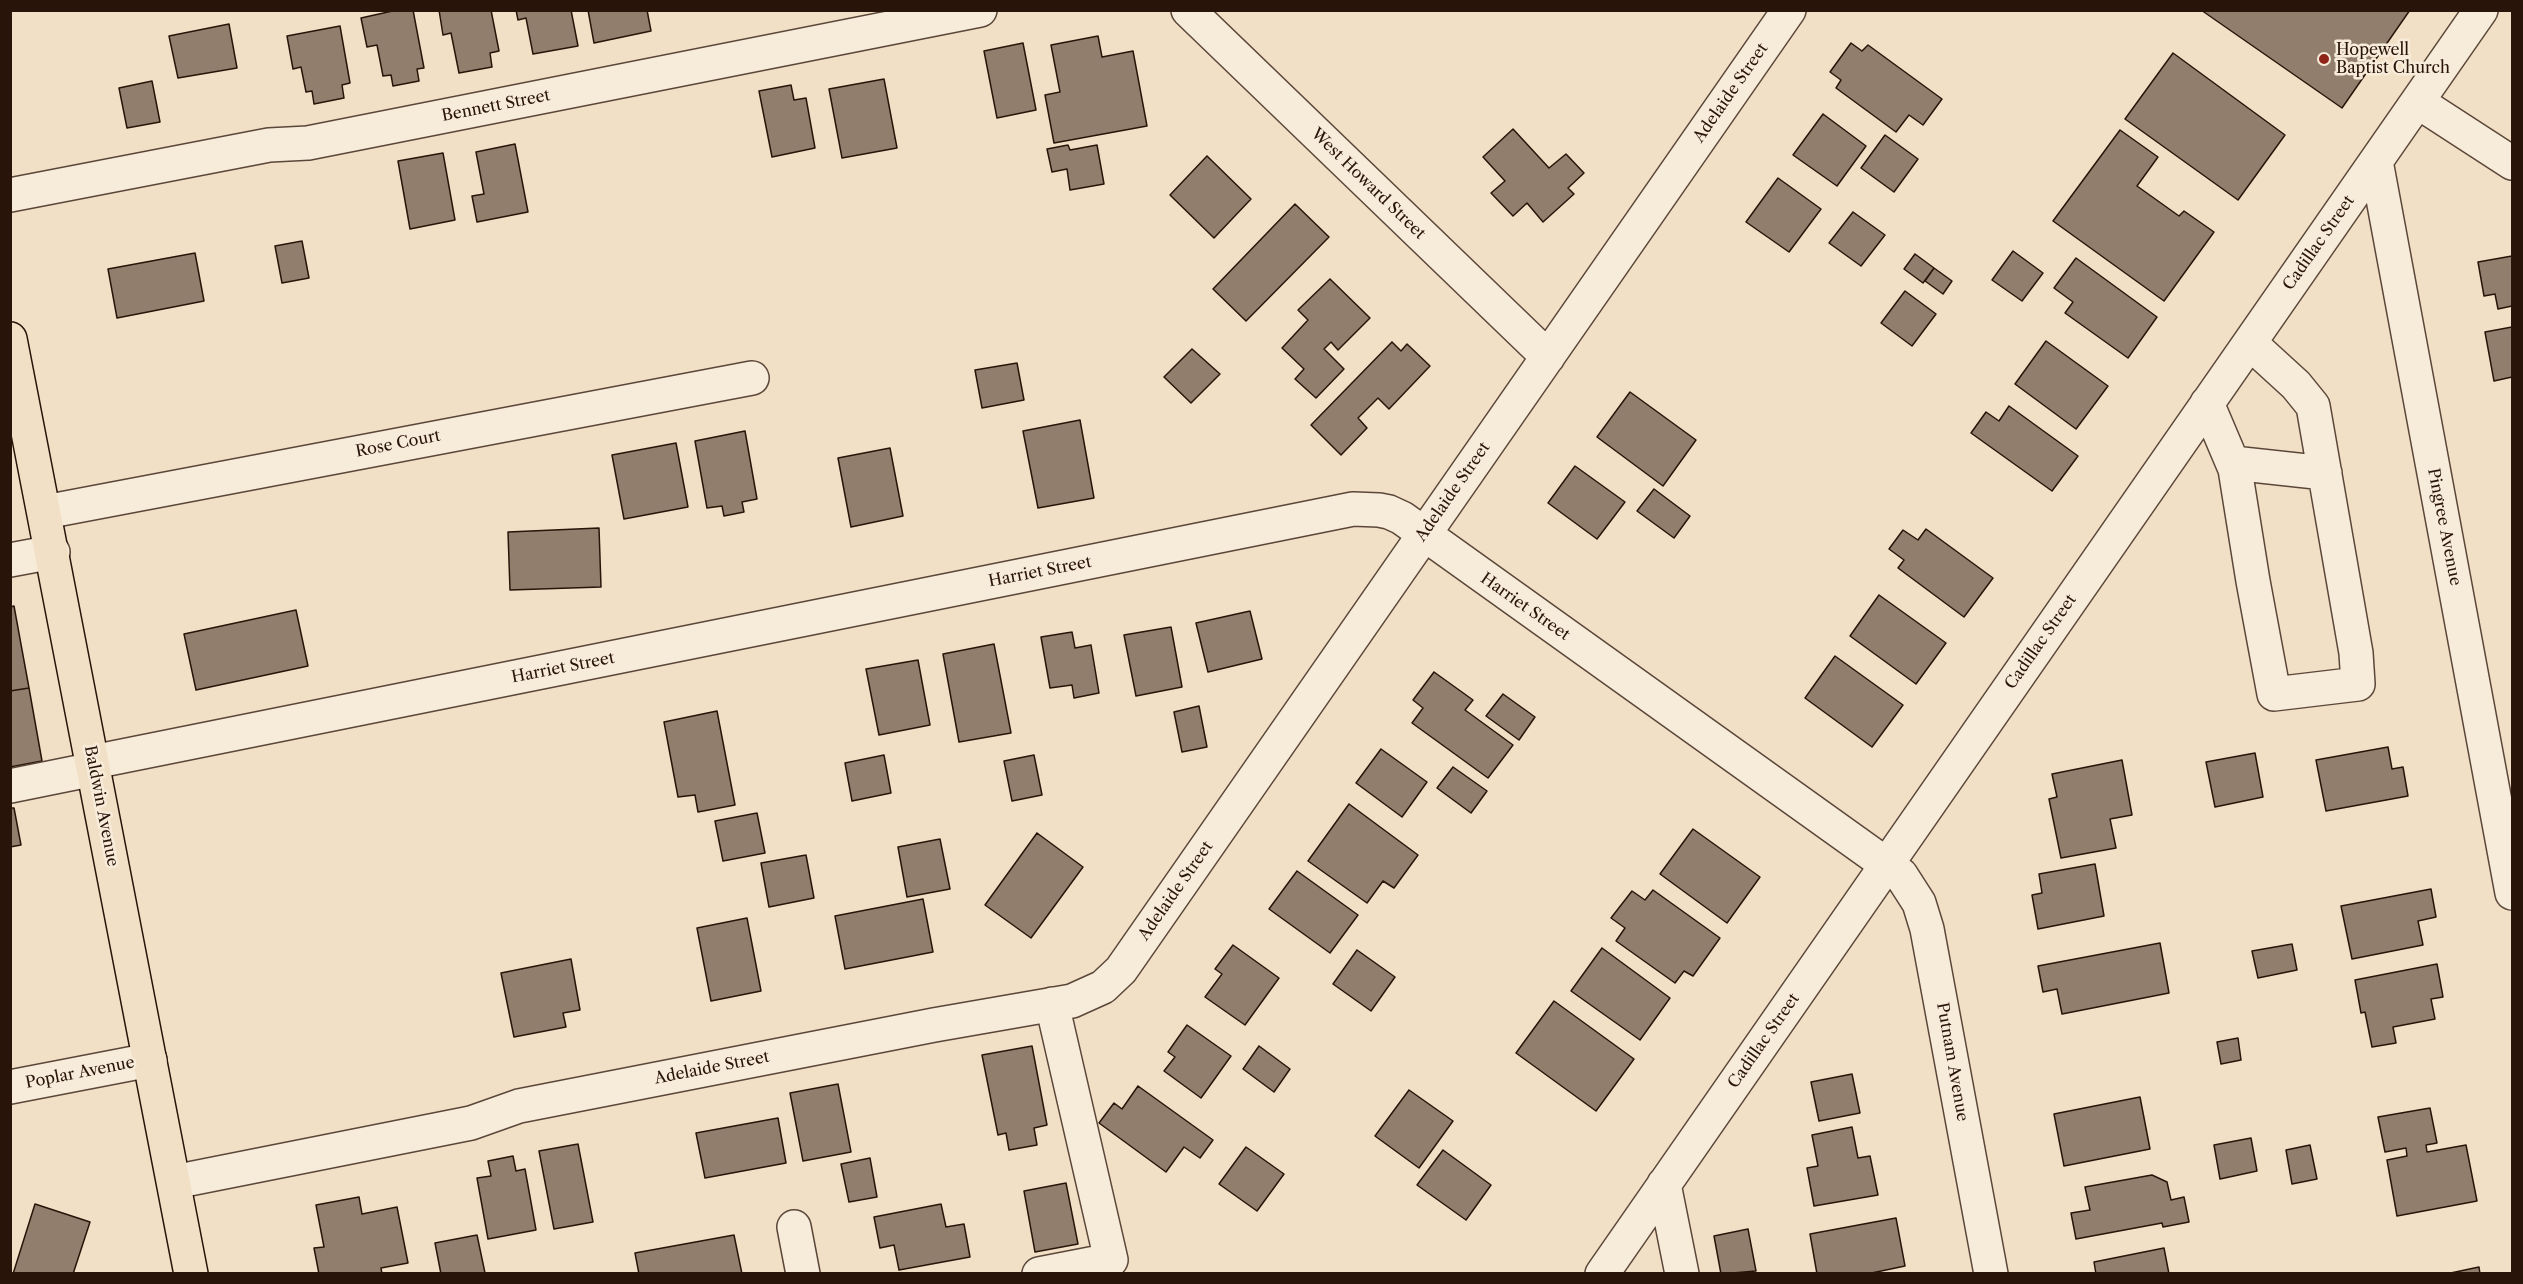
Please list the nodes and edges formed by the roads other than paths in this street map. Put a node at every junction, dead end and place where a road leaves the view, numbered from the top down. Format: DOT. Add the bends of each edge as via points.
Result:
graph roads {
  1 [pos="980,10"];
  2 [pos="1188,10"];
  3 [pos="1789,10"];
  4 [pos="2481,10"];
  5 [pos="2418,102"];
  6 [pos="2376,161"];
  7 [pos="2512,163"];
  8 [pos="10,195"];
  9 [pos="10,339"];
  10 [pos="2250,343"];
  11 [pos="1548,357"];
  12 [pos="752,378"];
  13 [pos="2207,403"];
  14 [pos="2233,463"];
  15 [pos="2325,473"];
  16 [pos="45,512"];
  17 [pos="1424,534"];
  18 [pos="52,552"];
  19 [pos="10,560"];
  20 [pos="94,765"];
  21 [pos="10,786"];
  22 [pos="1887,864"];
  23 [pos="2512,893"];
  24 [pos="1052,1004"];
  25 [pos="150,1060"];
  26 [pos="10,1087"];
  27 [pos="174,1182"];
  28 [pos="1664,1184"];
  29 [pos="794,1227"];
  30 [pos="191,1274"];
  31 [pos="802,1274"];
  32 [pos="1039,1274"];
  33 [pos="1602,1274"];
  34 [pos="1682,1274"];
  35 [pos="1991,1274"];
  1 -- 8 [label="street, Bennett Street" via="308,143 269,145"];
  2 -- 11 [label="street, West Howard Street"];
  3 -- 11 [label="street, Adelaide Street"];
  4 -- 5 [label="street, Cadillac Street"];
  5 -- 6 [label="street, Cadillac Street"];
  5 -- 7 [label="street"];
  6 -- 10 [label="street, Cadillac Street"];
  6 -- 23 [label="street, Pingree Avenue"];
  9 -- 16 [label="main road, Baldwin Avenue"];
  10 -- 13 [label="street, Cadillac Street"];
  10 -- 15 [label="street" via="2313,406"];
  11 -- 17 [label="street, Adelaide Street"];
  12 -- 16 [label="street, Rose Court"];
  13 -- 14 [label="street"];
  13 -- 22 [label="street, Cadillac Street"];
  14 -- 15 [label="street"];
  14 -- 15 [label="street" via="2274,694 2358,684"];
  16 -- 18 [label="main road, Baldwin Avenue"];
  17 -- 20 [label="street, Harriet Street" via="1389,512 1353,509"];
  17 -- 22 [label="street, Harriet Street"];
  17 -- 24 [label="street, Adelaide Street" via="1121,970 1095,992"];
  18 -- 19 [label="street"];
  18 -- 20 [label="main road, Baldwin Avenue"];
  20 -- 21 [label="street, Harriet Street"];
  20 -- 25 [label="main road, Baldwin Avenue"];
  22 -- 28 [label="street, Cadillac Street"];
  22 -- 35 [label="street, Putnam Avenue" via="1909,886 1926,921"];
  24 -- 27 [label="street, Adelaide Street" via="519,1106 471,1123"];
  24 -- 32 [label="street" via="1111,1260"];
  25 -- 26 [label="street, Poplar Avenue"];
  25 -- 27 [label="main road, Baldwin Avenue"];
  27 -- 30 [label="main road, Baldwin Avenue"];
  28 -- 33 [label="street, Cadillac Street"];
  28 -- 34 [label="street"];
  29 -- 31 [label="street"];
}
